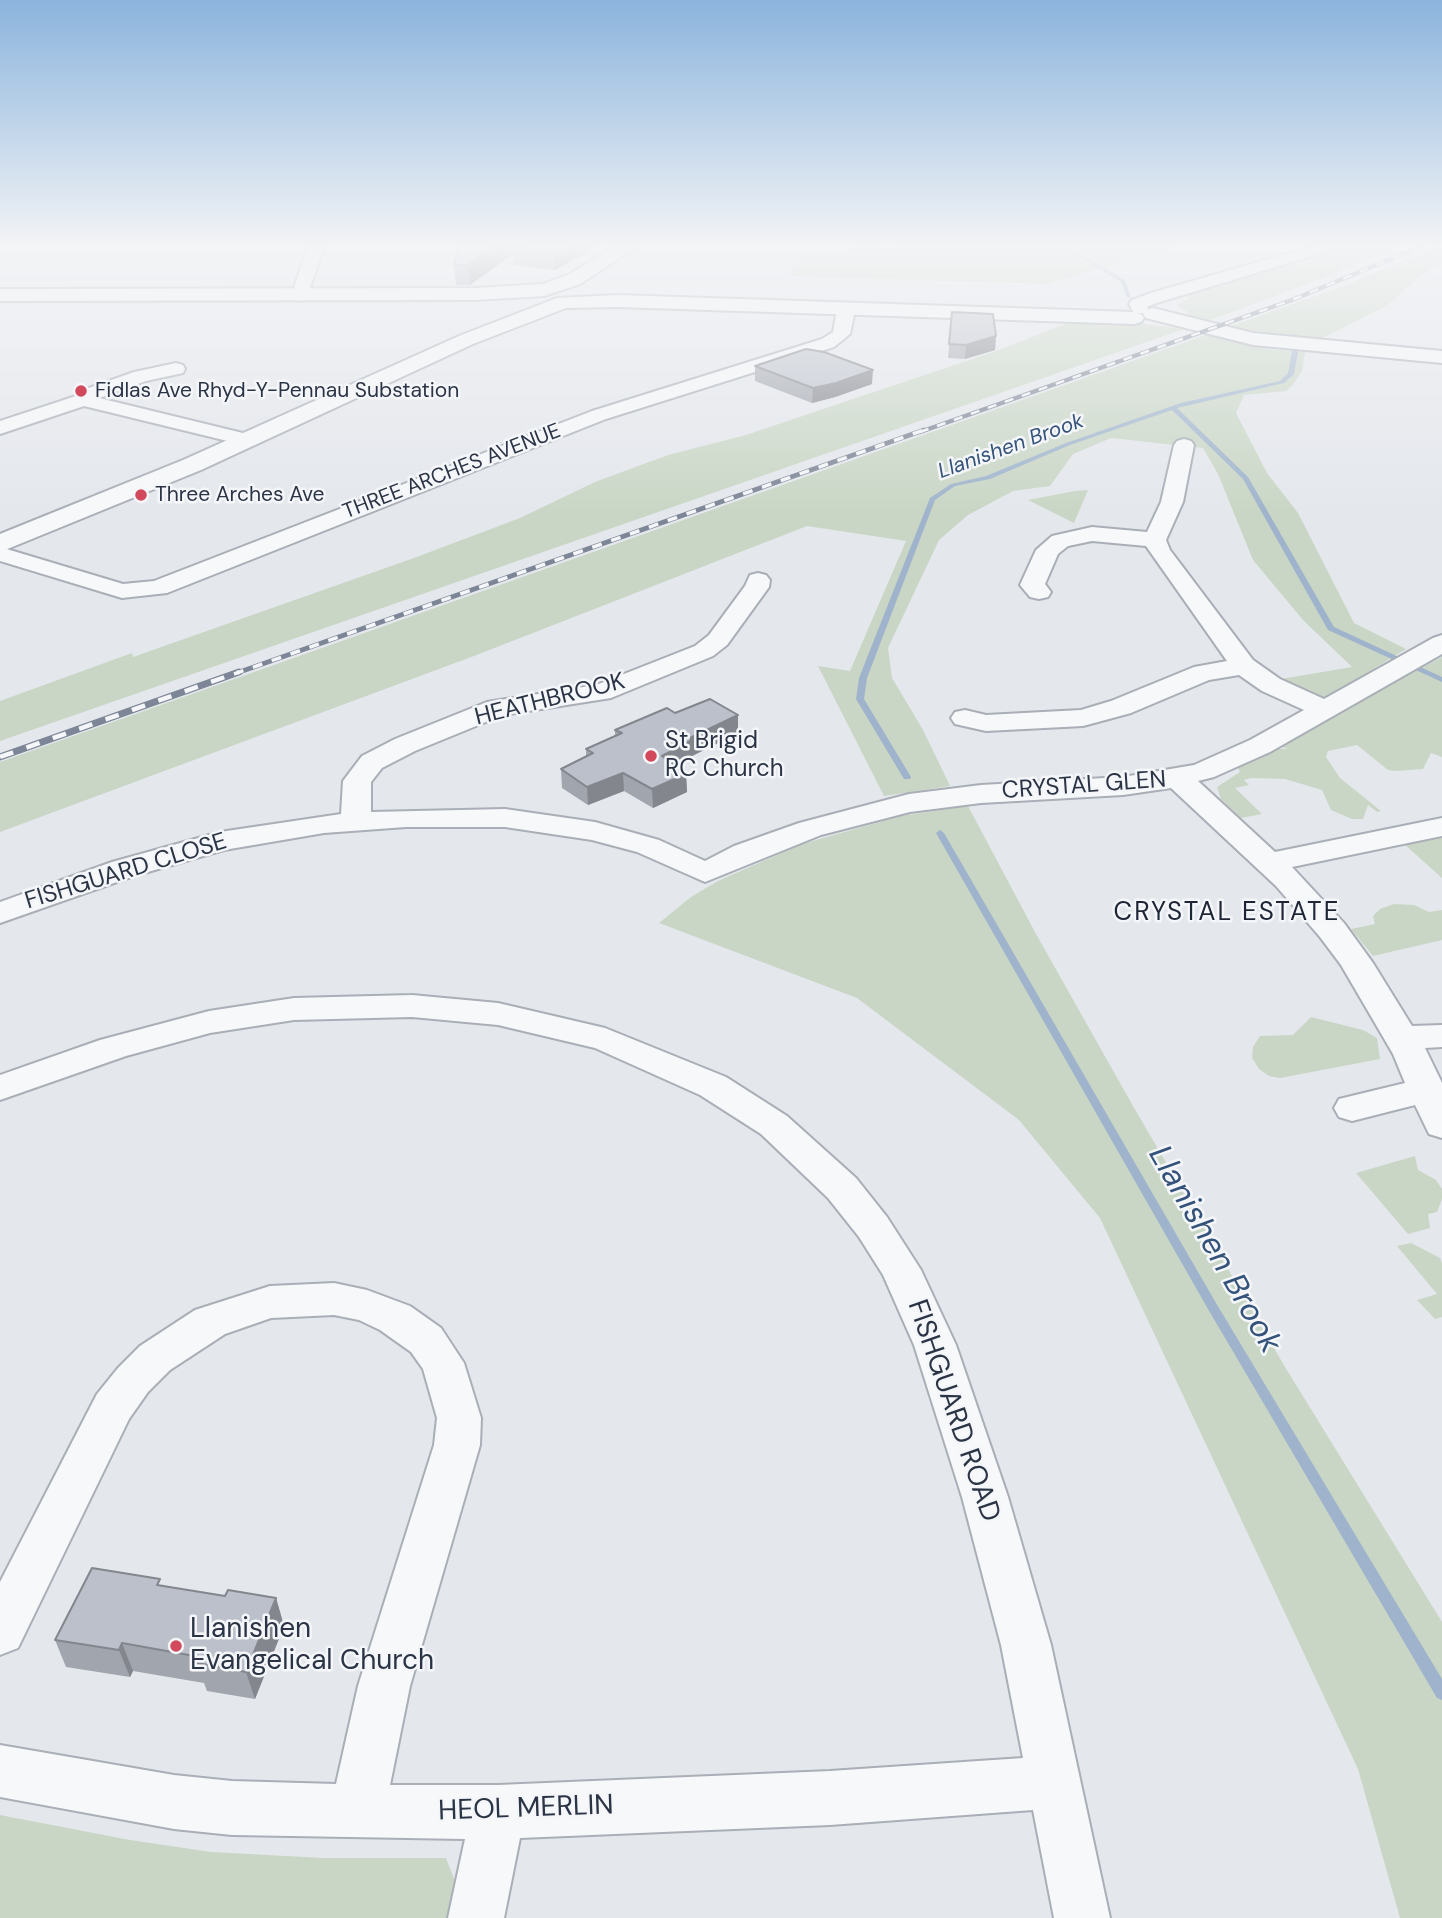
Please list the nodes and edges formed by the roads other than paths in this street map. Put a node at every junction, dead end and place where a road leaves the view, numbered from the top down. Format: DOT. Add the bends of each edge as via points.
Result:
graph roads {
  1 [pos="471,334"];
  2 [pos="487,334"];
  3 [pos="841,334"];
  4 [pos="1229,334"];
  5 [pos="466,340"];
  6 [pos="1442,357"];
  7 [pos="176,369"];
  8 [pos="83,400"];
  9 [pos="0,428"];
  10 [pos="248,440"];
  11 [pos="1184,445"];
  12 [pos="1155,540"];
  13 [pos="0,544"];
  14 [pos="0,554"];
  15 [pos="758,580"];
  16 [pos="1039,592"];
  17 [pos="1442,643"];
  18 [pos="1244,666"];
  19 [pos="1324,709"];
  20 [pos="965,718"];
  21 [pos="1177,778"];
  22 [pos="356,821"];
  23 [pos="1442,827"];
  24 [pos="1270,863"];
  25 [pos="705,873"];
  26 [pos="0,913"];
  27 [pos="1442,1036"];
  28 [pos="1401,1038"];
  29 [pos="0,1088"];
  30 [pos="1427,1090"];
  31 [pos="1352,1108"];
  32 [pos="1442,1125"];
  33 [pos="0,1632"];
  34 [pos="0,1771"];
  35 [pos="1055,1782"];
  36 [pos="357,1812"];
  37 [pos="498,1812"];
  38 [pos="476,1918"];
  39 [pos="1082,1918"];
  1 -- 5 [label="street"];
  2 -- 5 [label="street"];
  3 -- 14 [label="street, THREE ARCHES AVENUE" via="828,343 613,410 158,588 122,591"];
  4 -- 6 [label="street"];
  5 -- 10 [label="street"];
  7 -- 8 [label="street" via="141,376"];
  8 -- 9 [label="street"];
  8 -- 10 [label="street"];
  10 -- 13 [label="street"];
  11 -- 12 [label="street" via="1172,502"];
  12 -- 16 [label="street" via="1092,534 1060,541 1048,550 1032,585"];
  12 -- 18 [label="street"];
  15 -- 22 [label="street, HEATHBROOK" via="718,640 704,651 602,692 496,708 372,762 357,781"];
  17 -- 19 [label="street, CRYSTAL GLEN"];
  18 -- 19 [label="street" via="1271,685"];
  18 -- 20 [label="street" via="1203,673 1083,718 986,723"];
  19 -- 21 [label="street, CRYSTAL GLEN" via="1222,764"];
  21 -- 24 [label="street"];
  21 -- 25 [label="street, CRYSTAL GLEN" via="909,803 818,826"];
  22 -- 25 [label="street, FISHGUARD CLOSE" via="476,817 564,825 648,846"];
  22 -- 26 [label="street, FISHGUARD CLOSE" via="262,833 189,849"];
  23 -- 24 [label="street"];
  24 -- 28 [label="street" via="1332,930"];
  27 -- 28 [label="street"];
  28 -- 30 [label="street"];
  29 -- 35 [label="street, FISHGUARD ROAD" via="113,1048 209,1022 294,1009 412,1006 498,1014 605,1039 684,1072 746,1106 799,1145 842,1188 901,1269 920,1308 985,1497 1026,1646"];
  30 -- 31 [label="street"];
  30 -- 32 [label="street"];
  33 -- 36 [label="street" via="113,1407 155,1358 210,1322 270,1302 334,1299 395,1318 426,1340 442,1363 459,1418 457,1445 384,1686"];
  34 -- 36 [label="street, HEOL MERLIN" via="174,1802"];
  35 -- 37 [label="street, HEOL MERLIN"];
  35 -- 39 [label="street, FISHGUARD ROAD"];
  36 -- 37 [label="street, HEOL MERLIN"];
  37 -- 38 [label="street"];
}
